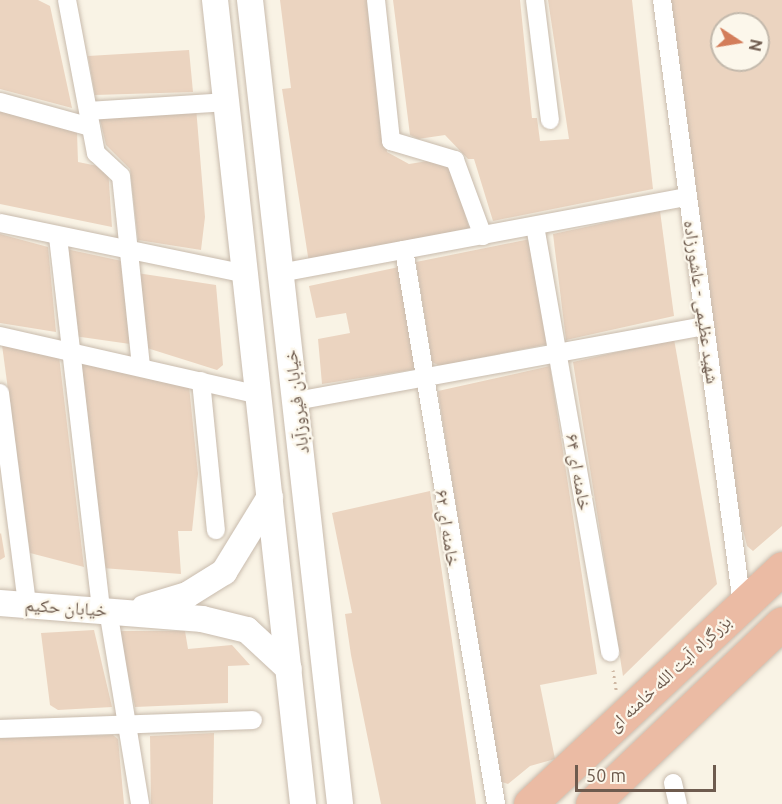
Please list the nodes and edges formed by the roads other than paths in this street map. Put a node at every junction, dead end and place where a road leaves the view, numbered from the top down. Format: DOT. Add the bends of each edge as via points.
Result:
graph roads {
  1 [pos="67,0"];
  2 [pos="215,0"];
  3 [pos="250,0"];
  4 [pos="376,0"];
  5 [pos="536,0"];
  6 [pos="662,0"];
  7 [pos="0,102"];
  8 [pos="227,102"];
  9 [pos="90,119"];
  10 [pos="550,120"];
  11 [pos="688,198"];
  12 [pos="0,224"];
  13 [pos="535,226"];
  14 [pos="483,236"];
  15 [pos="58,237"];
  16 [pos="404,250"];
  17 [pos="130,251"];
  18 [pos="280,273"];
  19 [pos="246,274"];
  20 [pos="705,326"];
  21 [pos="0,336"];
  22 [pos="70,350"];
  23 [pos="558,353"];
  24 [pos="141,367"];
  25 [pos="424,377"];
  26 [pos="201,381"];
  27 [pos="0,393"];
  28 [pos="259,395"];
  29 [pos="296,401"];
  30 [pos="270,497"];
  31 [pos="216,530"];
  32 [pos="782,568"];
  33 [pos="0,603"];
  34 [pos="27,604"];
  35 [pos="742,604"];
  36 [pos="114,611"];
  37 [pos="782,623"];
  38 [pos="610,652"];
  39 [pos="289,669"];
  40 [pos="253,720"];
  41 [pos="132,728"];
  42 [pos="0,729"];
  43 [pos="673,783"];
  44 [pos="140,804"];
  45 [pos="303,804"];
  46 [pos="340,804"];
  47 [pos="496,804"];
  48 [pos="530,804"];
  49 [pos="592,804"];
  50 [pos="678,804"];
  1 -- 9 [label="street"];
  2 -- 8 [label="main road, خیابان فیروزآباد"];
  3 -- 18 [label="main road, خیابان فیروزآباد"];
  4 -- 14 [label="street" via="391,141 455,160"];
  5 -- 10 [label="street"];
  6 -- 11 [label="street, شهید عظیمی - عاشورزاده"];
  7 -- 9 [label="street"];
  8 -- 9 [label="street"];
  8 -- 19 [label="main road, خیابان فیروزآباد"];
  9 -- 17 [label="street" via="96,153 121,176"];
  11 -- 13 [label="street"];
  11 -- 20 [label="street, شهید عظیمی - عاشورزاده"];
  12 -- 15 [label="street"];
  13 -- 14 [label="street"];
  13 -- 23 [label="street, خامنه ای ۶۴"];
  14 -- 16 [label="street"];
  15 -- 17 [label="street"];
  15 -- 22 [label="street"];
  16 -- 18 [label="street"];
  16 -- 25 [label="street, خامنه ای ۶۲"];
  17 -- 19 [label="street"];
  17 -- 24 [label="street"];
  18 -- 29 [label="main road, خیابان فیروزآباد"];
  19 -- 28 [label="main road, خیابان فیروزآباد"];
  20 -- 23 [label="street"];
  20 -- 35 [label="street, شهید عظیمی - عاشورزاده"];
  21 -- 22 [label="street"];
  22 -- 24 [label="street"];
  22 -- 36 [label="street"];
  23 -- 25 [label="street"];
  23 -- 38 [label="street, خامنه ای ۶۴"];
  24 -- 26 [label="street"];
  25 -- 29 [label="street"];
  25 -- 47 [label="street, خامنه ای ۶۲"];
  26 -- 28 [label="street"];
  26 -- 31 [label="street"];
  27 -- 34 [label="street"];
  28 -- 30 [label="main road, خیابان فیروزآباد"];
  29 -- 46 [label="main road, خیابان فیروزآباد"];
  30 -- 36 [label="main road" via="224,572 187,595"];
  30 -- 39 [label="main road, خیابان فیروزآباد"];
  32 -- 35 [label="highway, بزرگراه آیت الله خامنه ای"];
  33 -- 34 [label="main road, خیابان حکیم"];
  34 -- 36 [label="main road, خیابان حکیم"];
  35 -- 48 [label="highway, بزرگراه آیت الله خامنه ای"];
  36 -- 39 [label="main road, خیابان حکیم" via="247,630"];
  36 -- 41 [label="street"];
  37 -- 49 [label="highway"];
  39 -- 45 [label="main road, خیابان فیروزآباد"];
  40 -- 41 [label="street"];
  41 -- 42 [label="street"];
  41 -- 44 [label="street"];
  43 -- 50 [label="street"];
}
